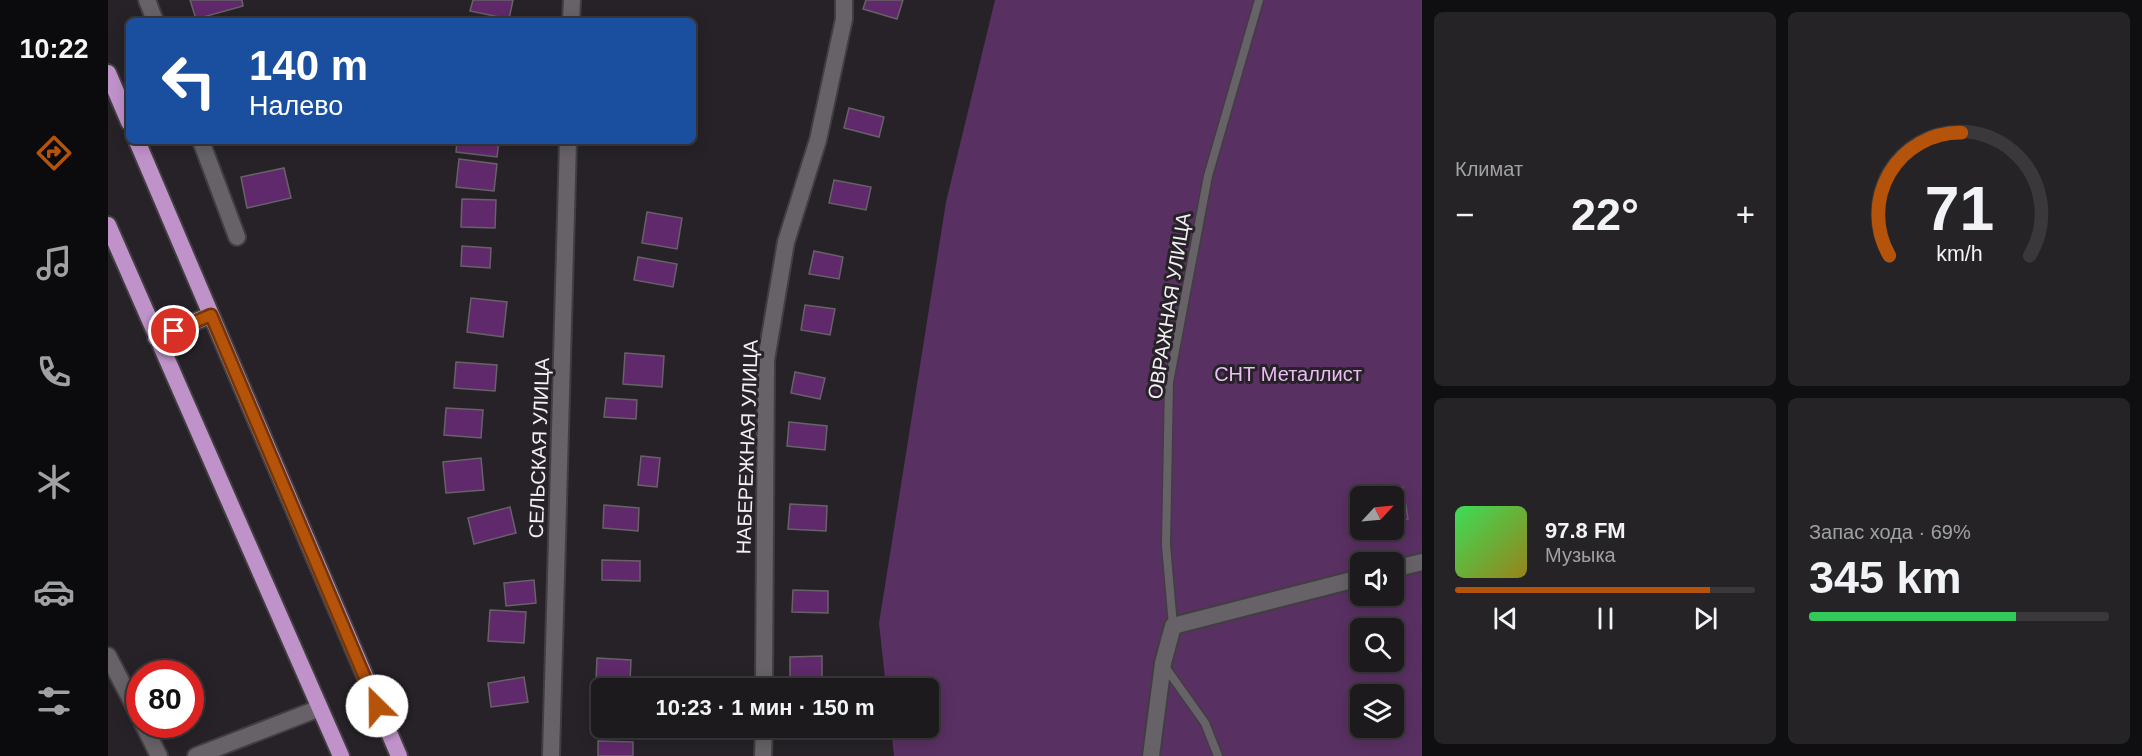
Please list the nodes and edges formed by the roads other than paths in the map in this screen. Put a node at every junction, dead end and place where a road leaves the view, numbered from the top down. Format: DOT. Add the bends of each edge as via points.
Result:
graph roads {
  1 [pos="147,0"];
  2 [pos="572,0"];
  3 [pos="844,0"];
  4 [pos="1259,0"];
  5 [pos="154,18"];
  6 [pos="571,18"];
  7 [pos="108,73"];
  8 [pos="126,115"];
  9 [pos="138,144"];
  10 [pos="202,144"];
  11 [pos="568,144"];
  12 [pos="108,225"];
  13 [pos="237,237"];
  14 [pos="211,315"];
  15 [pos="156,338"];
  16 [pos="1422,562"];
  17 [pos="1404,566"];
  18 [pos="1350,581"];
  19 [pos="1173,626"];
  20 [pos="108,656"];
  21 [pos="1162,663"];
  22 [pos="764,678"];
  23 [pos="126,690"];
  24 [pos="320,708"];
  25 [pos="150,738"];
  26 [pos="764,738"];
  27 [pos="159,756"];
  28 [pos="196,756"];
  29 [pos="341,756"];
  30 [pos="399,756"];
  31 [pos="551,756"];
  32 [pos="763,756"];
  33 [pos="1151,756"];
  34 [pos="1218,756"];
  1 -- 5 [label="street"];
  2 -- 6 [label="street"];
  3 -- 22 [label="street, НАБЕРЕЖНАЯ УЛИЦА" via="844,20 818,140 786,242 766,360"];
  4 -- 19 [label="lane, ОВРАЖНАЯ УЛИЦА" via="1208,176 1169,382 1166,544"];
  7 -- 8 [label="highway"];
  9 -- 14 [label="highway"];
  10 -- 13 [label="street"];
  11 -- 31 [label="street, СЕЛЬСКАЯ УЛИЦА"];
  12 -- 15 [label="highway"];
  14 -- 15 [label="highway"];
  14 -- 30 [label="highway"];
  15 -- 24 [label="highway"];
  16 -- 17 [label="street"];
  18 -- 19 [label="street"];
  19 -- 21 [label="street"];
  20 -- 23 [label="street"];
  21 -- 33 [label="street"];
  21 -- 34 [label="lane" via="1205,723"];
  24 -- 28 [label="street"];
  24 -- 29 [label="highway"];
  25 -- 27 [label="street"];
  26 -- 32 [label="street"];
}
